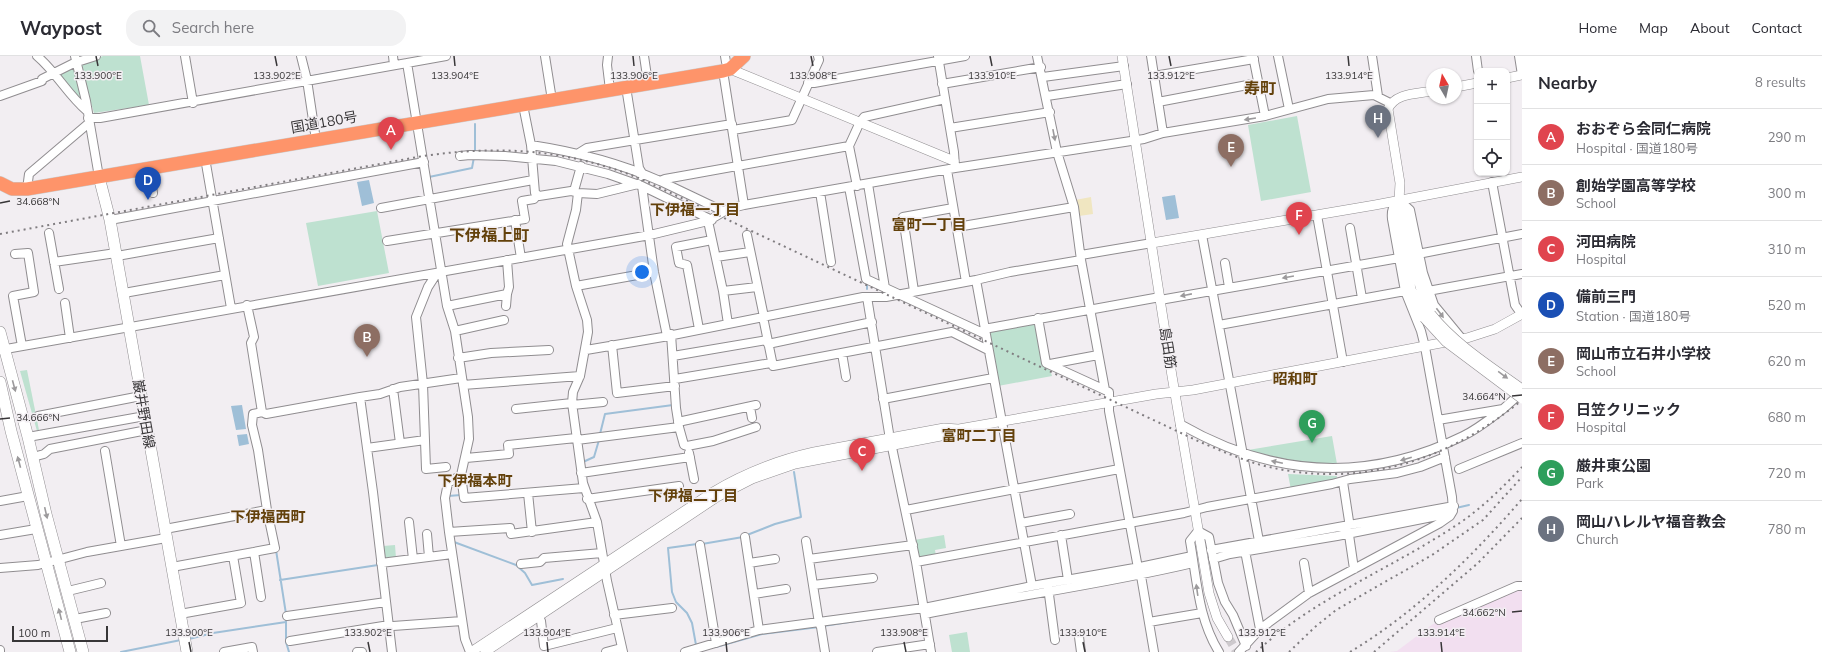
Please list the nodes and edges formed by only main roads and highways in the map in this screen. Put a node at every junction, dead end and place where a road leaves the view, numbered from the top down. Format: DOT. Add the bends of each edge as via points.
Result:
graph roads {
  1 [pos="744,56"];
  2 [pos="99,177"];
  3 [pos="0,183"];
  4 [pos="0,332"];
  5 [pos="2,349"];
  6 [pos="0,382"];
  7 [pos="4,415"];
  8 [pos="70,652"];
  9 [pos="83,652"];
  10 [pos="187,652"];
  1 -- 2 [label="highway, 国道180号" via="727,70"];
  2 -- 3 [label="highway, 国道180号" via="27,189 12,188"];
  2 -- 10 [label="main road, 巌井野田線" via="124,293"];
  4 -- 5 [label="main road"];
  5 -- 9 [label="main road, one-way" via="28,437"];
  6 -- 7 [label="main road"];
  8 -- 7 [label="main road, one-way"];
}
